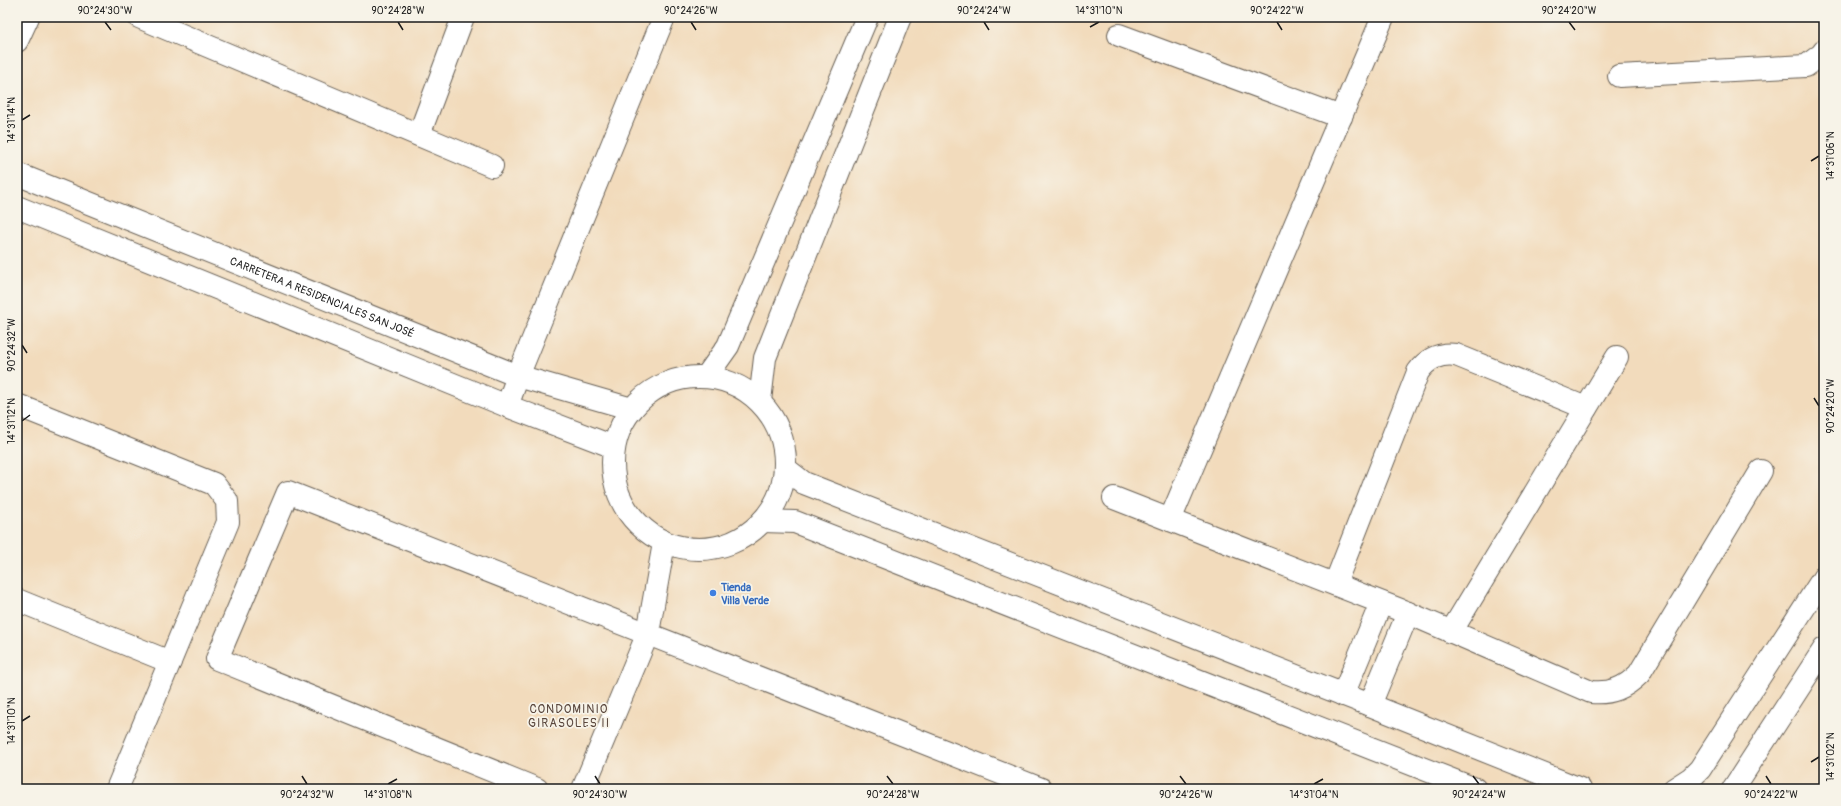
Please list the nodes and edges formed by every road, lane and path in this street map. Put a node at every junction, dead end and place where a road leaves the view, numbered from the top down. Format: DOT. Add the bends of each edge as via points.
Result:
graph roads {
  1 [pos="28,17"];
  2 [pos="139,17"];
  3 [pos="463,17"];
  4 [pos="664,17"];
  5 [pos="867,17"];
  6 [pos="900,17"];
  7 [pos="1383,17"];
  8 [pos="1119,35"];
  9 [pos="17,41"];
  10 [pos="1824,50"];
  11 [pos="1619,76"];
  12 [pos="1341,117"];
  13 [pos="419,135"];
  14 [pos="492,166"];
  15 [pos="17,174"];
  16 [pos="17,207"];
  17 [pos="1617,357"];
  18 [pos="518,376"];
  19 [pos="706,377"];
  20 [pos="760,401"];
  21 [pos="17,405"];
  22 [pos="507,406"];
  23 [pos="1586,408"];
  24 [pos="632,409"];
  25 [pos="614,447"];
  26 [pos="786,469"];
  27 [pos="1761,471"];
  28 [pos="1114,498"];
  29 [pos="1170,520"];
  30 [pos="763,522"];
  31 [pos="664,543"];
  32 [pos="1824,577"];
  33 [pos="1335,584"];
  34 [pos="17,600"];
  35 [pos="1381,603"];
  36 [pos="1408,613"];
  37 [pos="1451,632"];
  38 [pos="648,633"];
  39 [pos="1824,649"];
  40 [pos="170,662"];
  41 [pos="1343,695"];
  42 [pos="1370,705"];
  43 [pos="117,789"];
  44 [pos="537,789"];
  45 [pos="583,789"];
  46 [pos="1041,789"];
  47 [pos="1475,789"];
  48 [pos="1580,789"];
  49 [pos="1674,789"];
  50 [pos="1733,789"];
  1 -- 9 [label="street"];
  2 -- 13 [label="street"];
  3 -- 13 [label="street"];
  4 -- 18 [label="street"];
  5 -- 19 [label="street" via="728,346"];
  6 -- 20 [label="street" via="765,358"];
  7 -- 12 [label="street"];
  8 -- 12 [label="street"];
  10 -- 11 [label="street" via="1806,66"];
  12 -- 29 [label="street"];
  13 -- 14 [label="street"];
  15 -- 18 [label="street, CARRETERA A RESIDENCIALES SAN JOSÉ"];
  16 -- 22 [label="street"];
  17 -- 23 [label="street"];
  18 -- 22 [label="street"];
  18 -- 24 [label="street, CARRETERA A RESIDENCIALES SAN JOSÉ"];
  19 -- 20 [label="street" via="735,384"];
  19 -- 24 [label="street" via="665,384"];
  20 -- 26 [label="street" via="778,426 784,444"];
  21 -- 40 [label="street" via="214,484 227,501 228,522"];
  22 -- 25 [label="street"];
  23 -- 33 [label="street" via="1456,355 1447,354 1430,360 1418,372"];
  23 -- 37 [label="street"];
  24 -- 25 [label="street" via="620,427"];
  25 -- 31 [label="street" via="613,470 618,493 629,514 644,531"];
  26 -- 30 [label="street" via="775,506"];
  26 -- 41 [label="street" via="804,484"];
  27 -- 37 [label="street" via="1639,674 1622,688 1611,692 1591,692"];
  28 -- 29 [label="street"];
  29 -- 33 [label="street"];
  30 -- 31 [label="street" via="743,538 717,548 690,549"];
  30 -- 47 [label="street" via="796,522"];
  31 -- 38 [label="street"];
  32 -- 49 [label="street" via="1700,769"];
  33 -- 35 [label="street"];
  34 -- 40 [label="street"];
  35 -- 36 [label="street"];
  35 -- 41 [label="street"];
  36 -- 37 [label="street"];
  36 -- 42 [label="street"];
  38 -- 44 [label="street" via="288,492 217,659"];
  38 -- 45 [label="street"];
  38 -- 46 [label="street"];
  39 -- 50 [label="street"];
  40 -- 43 [label="street"];
  41 -- 42 [label="street"];
  42 -- 48 [label="street"];
}
